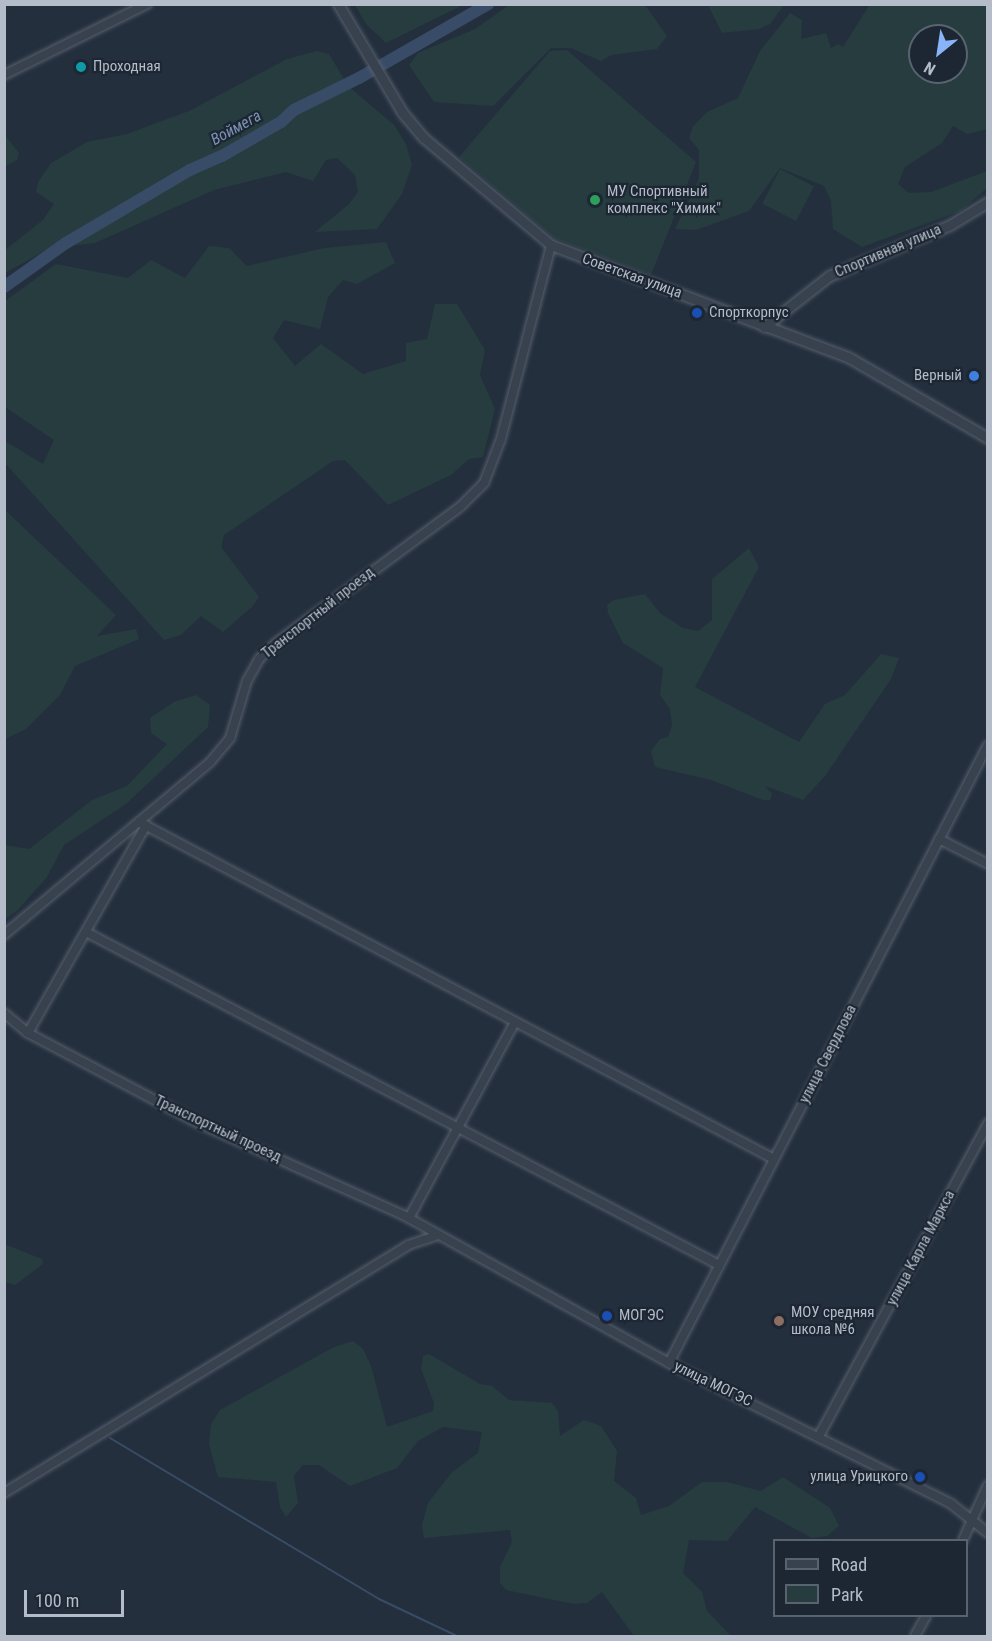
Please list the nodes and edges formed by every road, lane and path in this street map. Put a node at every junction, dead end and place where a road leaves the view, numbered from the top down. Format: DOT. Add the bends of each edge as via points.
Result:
graph roads {
  1 [pos="147,4"];
  2 [pos="338,4"];
  3 [pos="4,75"];
  4 [pos="987,202"];
  5 [pos="551,245"];
  6 [pos="764,327"];
  7 [pos="987,438"];
  8 [pos="987,745"];
  9 [pos="143,824"];
  10 [pos="939,838"];
  11 [pos="987,864"];
  12 [pos="86,932"];
  13 [pos="4,935"];
  14 [pos="4,1013"];
  15 [pos="515,1022"];
  16 [pos="28,1033"];
  17 [pos="987,1123"];
  18 [pos="459,1128"];
  19 [pos="774,1159"];
  20 [pos="409,1218"];
  21 [pos="436,1236"];
  22 [pos="719,1265"];
  23 [pos="669,1363"];
  24 [pos="819,1436"];
  25 [pos="987,1485"];
  26 [pos="4,1493"];
  27 [pos="969,1520"];
  28 [pos="987,1533"];
  29 [pos="963,1539"];
  30 [pos="925,1617"];
  31 [pos="915,1636"];
  1 -- 3 [label="street"];
  2 -- 5 [label="street, Советская улица" via="385,83 424,138"];
  4 -- 6 [label="street, Спортивная улица" via="950,225 830,276"];
  5 -- 6 [label="street, Советская улица"];
  5 -- 9 [label="street, Транспортный проезд" via="501,438 484,483 461,506 259,659 247,681 230,738 211,761"];
  6 -- 7 [label="street, Советская улица" via="848,357"];
  8 -- 10 [label="street, улица Свердлова"];
  9 -- 12 [label="street"];
  9 -- 13 [label="street, Транспортный проезд"];
  9 -- 15 [label="street"];
  10 -- 11 [label="street"];
  10 -- 19 [label="street, улица Свердлова"];
  12 -- 16 [label="street"];
  12 -- 18 [label="street"];
  14 -- 16 [label="street, Транспортный проезд"];
  15 -- 18 [label="street"];
  15 -- 19 [label="street"];
  16 -- 20 [label="street, Транспортный проезд" via="194,1121"];
  17 -- 24 [label="street, улица Карла Маркса"];
  18 -- 20 [label="street"];
  18 -- 22 [label="street"];
  19 -- 22 [label="street, улица Свердлова"];
  20 -- 21 [label="street, Транспортный проезд"];
  21 -- 23 [label="street, улица МОГЭС"];
  21 -- 26 [label="street" via="408,1245"];
  22 -- 23 [label="street, улица Свердлова"];
  23 -- 24 [label="street, улица МОГЭС"];
  24 -- 27 [label="street, улица МОГЭС" via="950,1503"];
  25 -- 27 [label="street"];
  27 -- 28 [label="street, улица МОГЭС"];
  27 -- 29 [label="street"];
  30 -- 31 [label="street"];
}
